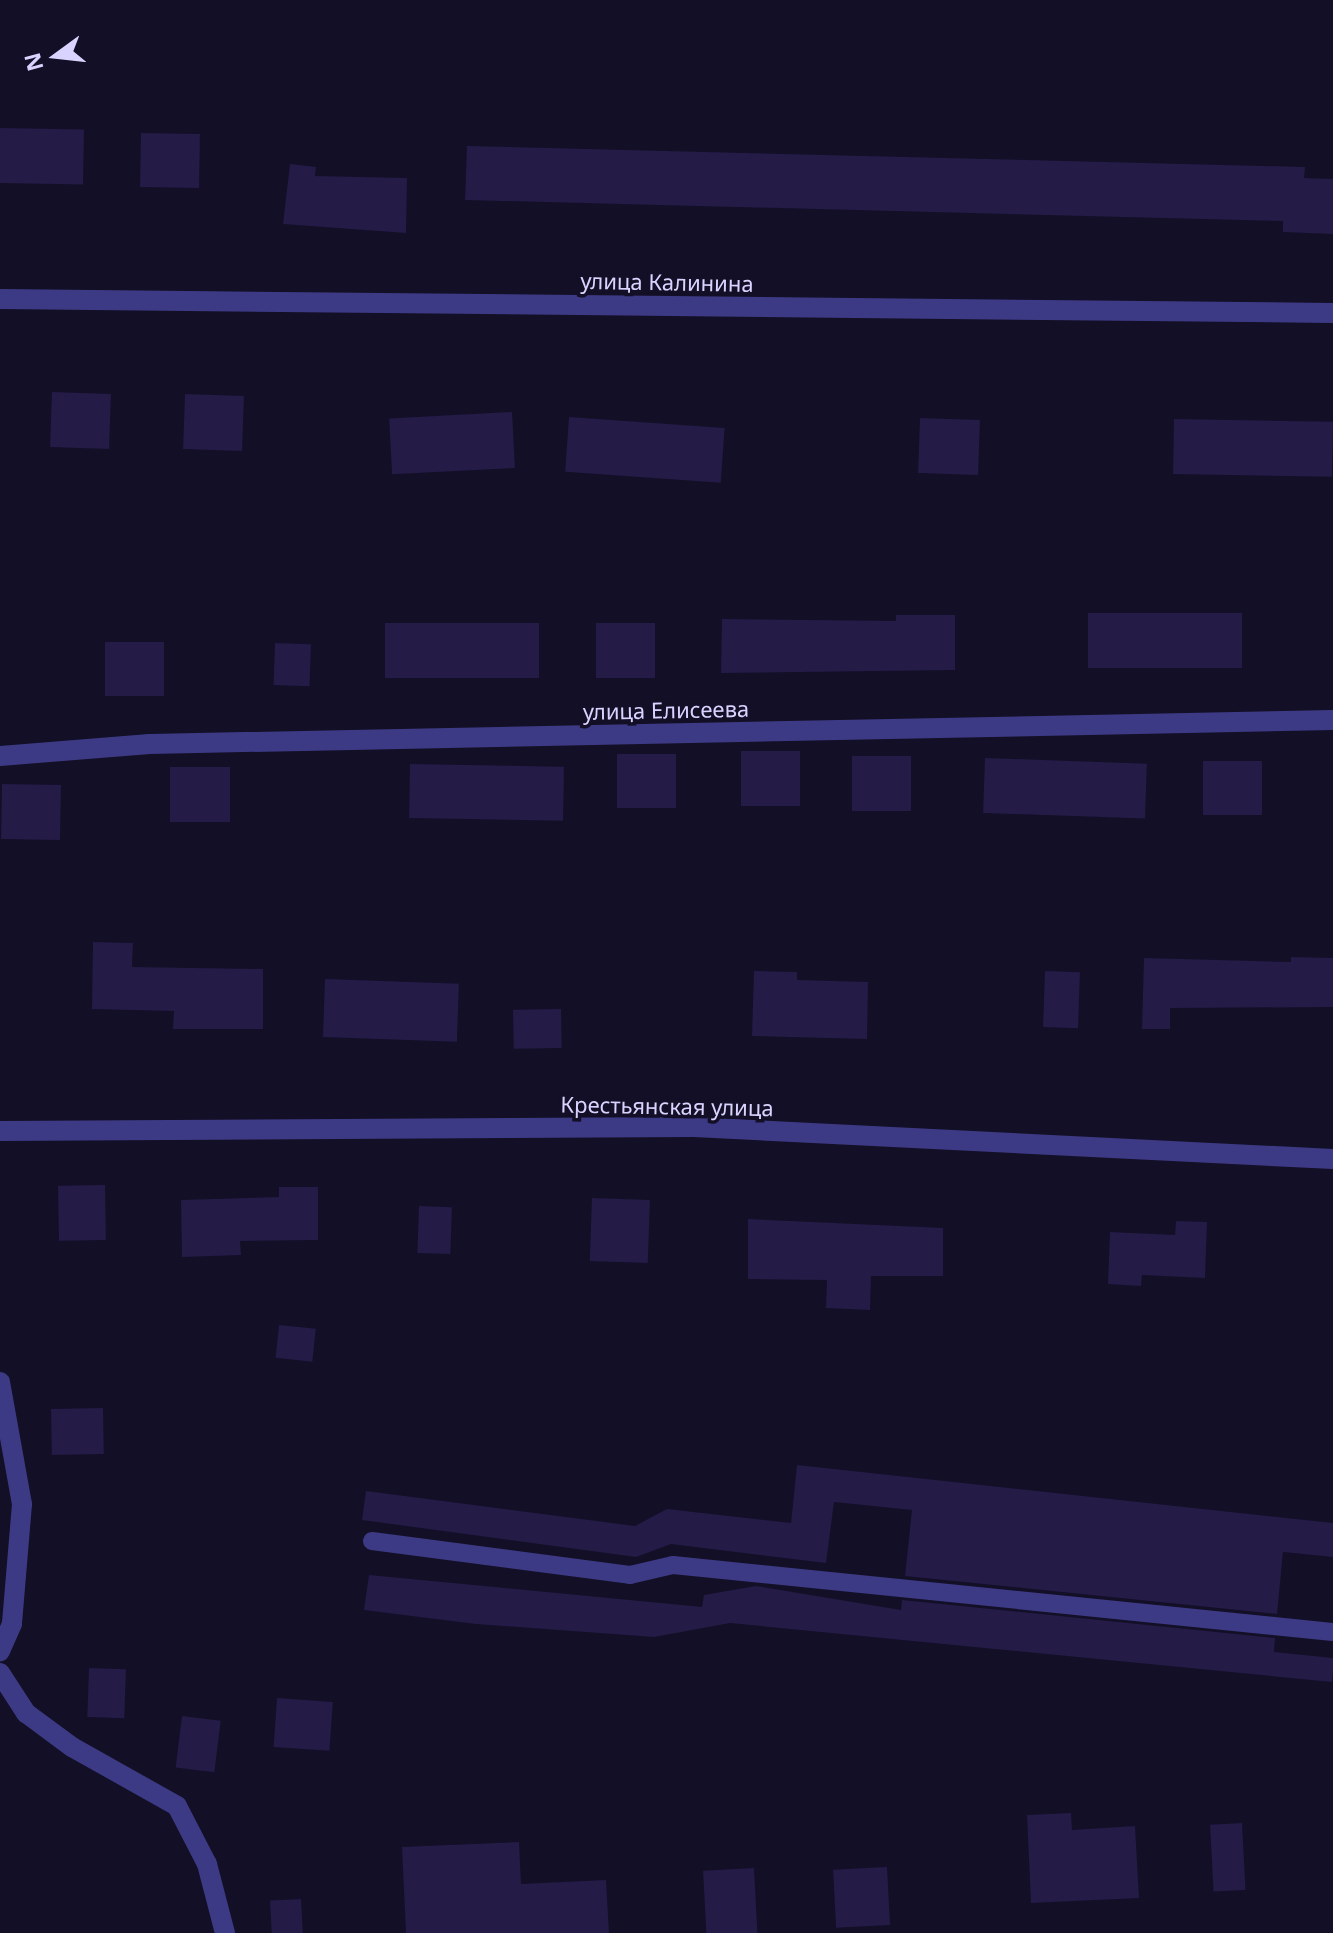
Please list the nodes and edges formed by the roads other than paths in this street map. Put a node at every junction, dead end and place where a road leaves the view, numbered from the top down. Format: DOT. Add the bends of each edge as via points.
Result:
graph roads {
  1 [pos="0,299"];
  2 [pos="1333,313"];
  3 [pos="1333,720"];
  4 [pos="0,756"];
  5 [pos="0,1131"];
  6 [pos="1333,1159"];
  7 [pos="0,1382"];
  8 [pos="372,1541"];
  9 [pos="1333,1632"];
  10 [pos="0,1651"];
  11 [pos="0,1673"];
  12 [pos="225,1933"];
  1 -- 2 [label="street, улица Калинина"];
  3 -- 4 [label="street, улица Елисеева" via="150,744"];
  5 -- 6 [label="street, Крестьянская улица" via="694,1127"];
  7 -- 10 [label="street" via="22,1504 12,1624"];
  8 -- 9 [label="lane" via="630,1575 673,1565"];
  11 -- 12 [label="street" via="26,1713 177,1806 207,1864"];
}
